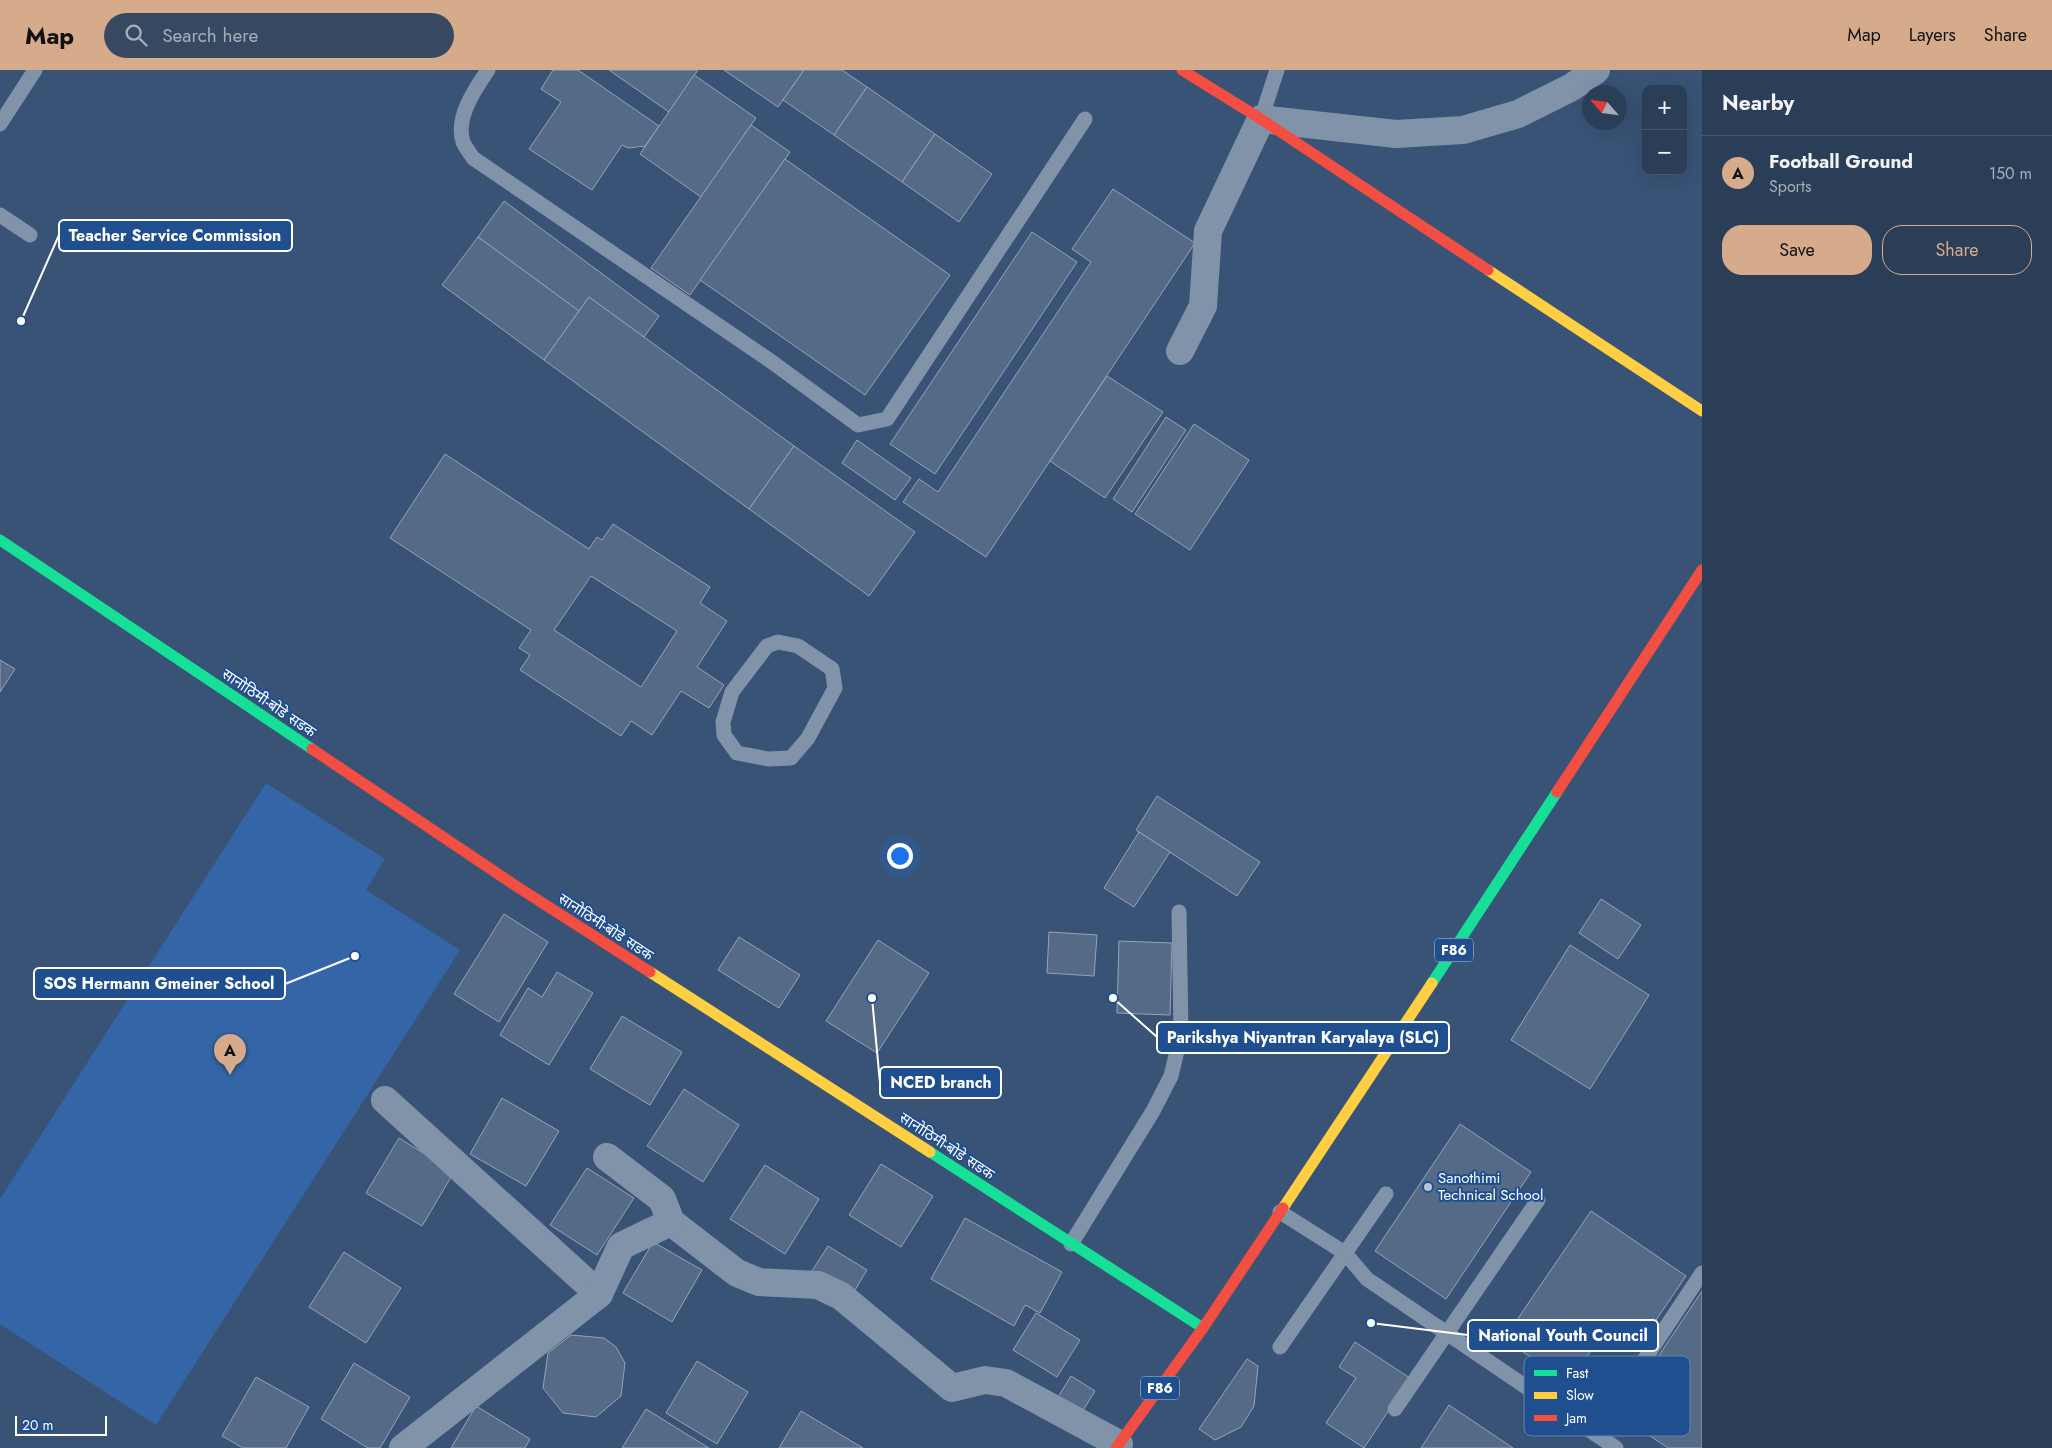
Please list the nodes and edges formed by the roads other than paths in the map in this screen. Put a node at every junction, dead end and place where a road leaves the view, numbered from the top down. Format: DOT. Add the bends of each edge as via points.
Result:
graph roads {
  1 [pos="35,70"];
  2 [pos="488,70"];
  3 [pos="1182,70"];
  4 [pos="1277,70"];
  5 [pos="1596,70"];
  6 [pos="1085,119"];
  7 [pos="1262,119"];
  8 [pos="0,124"];
  9 [pos="0,215"];
  10 [pos="30,235"];
  11 [pos="1180,351"];
  12 [pos="1702,412"];
  13 [pos="0,540"];
  14 [pos="1702,570"];
  15 [pos="798,646"];
  16 [pos="1179,912"];
  17 [pos="385,1100"];
  18 [pos="607,1158"];
  19 [pos="1386,1194"];
  20 [pos="1538,1200"];
  21 [pos="1280,1212"];
  22 [pos="671,1222"];
  23 [pos="1071,1244"];
  24 [pos="1345,1253"];
  25 [pos="1702,1273"];
  26 [pos="599,1294"];
  27 [pos="1203,1328"];
  28 [pos="1447,1332"];
  29 [pos="1280,1347"];
  30 [pos="1647,1356"];
  31 [pos="1524,1385"];
  32 [pos="1395,1409"];
  33 [pos="1598,1436"];
  34 [pos="1118,1446"];
  35 [pos="404,1448"];
  36 [pos="1616,1448"];
  1 -- 8 [label="lane"];
  2 -- 6 [label="lane" via="468,100 462,122 462,141 473,158 772,362 858,425 887,419"];
  3 -- 7 [label="main road"];
  4 -- 7 [label="lane"];
  5 -- 7 [label="street" via="1572,87 1518,114 1463,130 1396,134"];
  7 -- 11 [label="street" via="1208,231 1203,306"];
  7 -- 12 [label="main road"];
  9 -- 10 [label="lane"];
  13 -- 23 [label="main road, सानोठिमी-बोडे सडक" via="513,884"];
  14 -- 21 [label="main road, F86"];
  15 -- 15 [label="lane" via="778,642 768,646 732,692 723,722 724,735 737,753 768,759 791,758 808,738 835,688 832,669"];
  16 -- 23 [label="lane" via="1181,1034 1171,1076"];
  17 -- 26 [label="street"];
  18 -- 22 [label="street" via="662,1199"];
  19 -- 24 [label="lane"];
  20 -- 28 [label="lane"];
  21 -- 24 [label="lane"];
  21 -- 27 [label="main road, F86"];
  22 -- 26 [label="street" via="621,1246"];
  22 -- 34 [label="street" via="737,1273 759,1282 818,1285 841,1296 952,1388 985,1380 1006,1383"];
  23 -- 27 [label="main road, सानोठिमी-बोडे सडक"];
  24 -- 28 [label="lane" via="1366,1279"];
  24 -- 29 [label="lane"];
  25 -- 30 [label="lane"];
  26 -- 35 [label="street"];
  27 -- 34 [label="main road, F86"];
  28 -- 31 [label="lane"];
  28 -- 32 [label="lane"];
  33 -- 36 [label="lane"];
}
